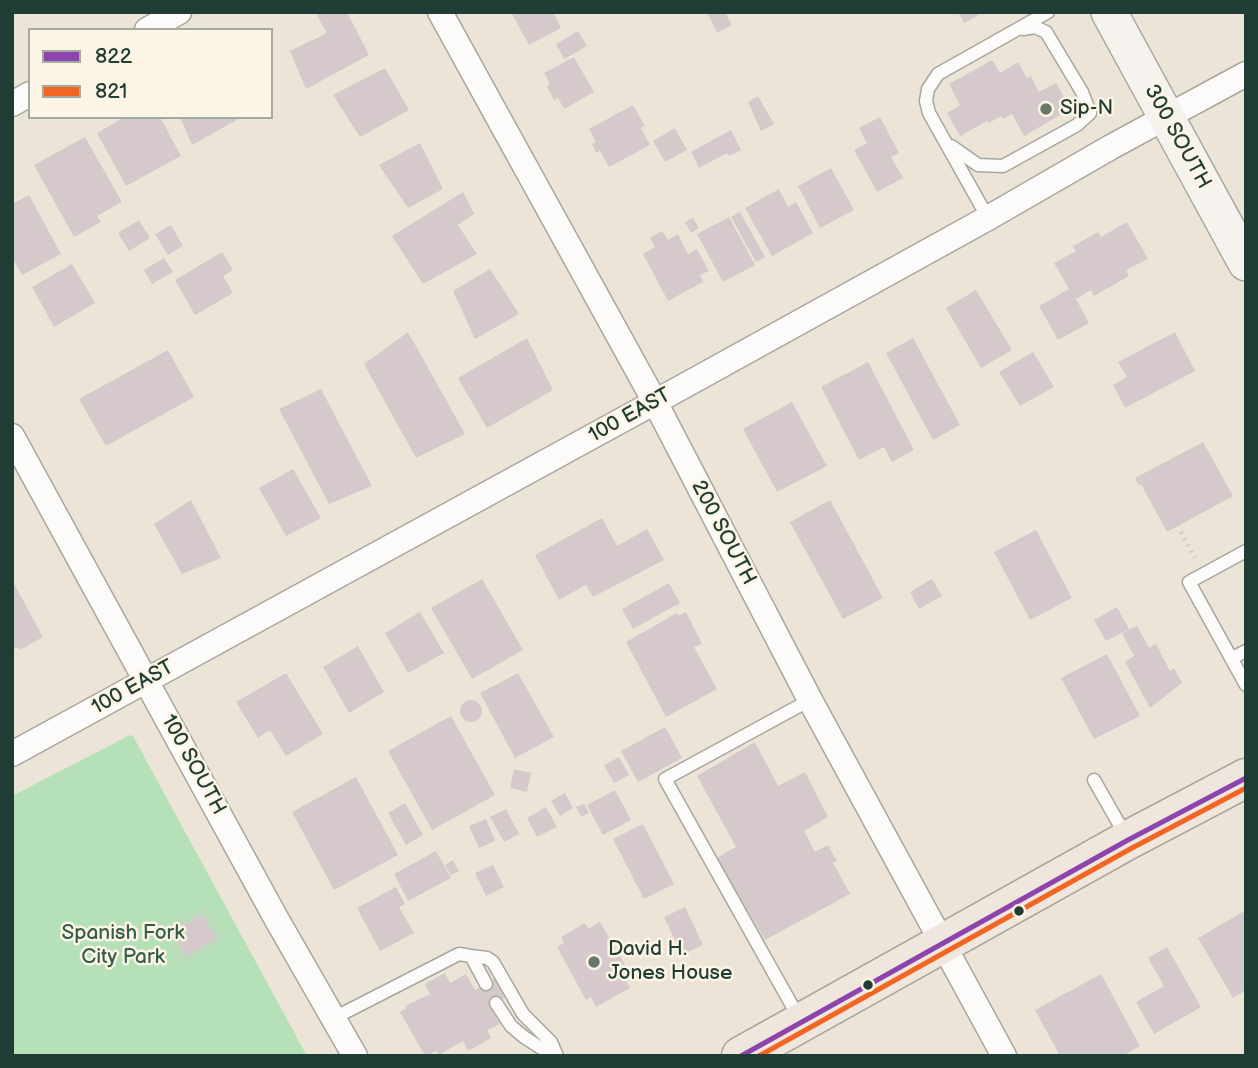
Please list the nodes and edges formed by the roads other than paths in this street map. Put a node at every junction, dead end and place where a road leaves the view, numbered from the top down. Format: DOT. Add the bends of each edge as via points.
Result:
graph roads {
  1 [pos="179,12"];
  2 [pos="440,12"];
  3 [pos="1048,12"];
  4 [pos="1109,12"];
  5 [pos="151,28"];
  6 [pos="1016,30"];
  7 [pos="1246,74"];
  8 [pos="28,95"];
  9 [pos="12,104"];
  10 [pos="1166,116"];
  11 [pos="948,144"];
  12 [pos="988,218"];
  13 [pos="1246,262"];
  14 [pos="655,402"];
  15 [pos="12,436"];
  16 [pos="1246,551"];
  17 [pos="1246,650"];
  18 [pos="1232,658"];
  19 [pos="147,680"];
  20 [pos="1246,685"];
  21 [pos="810,700"];
  22 [pos="12,754"];
  23 [pos="1094,780"];
  24 [pos="1243,786"];
  25 [pos="1128,840"];
  26 [pos="943,943"];
  27 [pos="471,956"];
  28 [pos="486,984"];
  29 [pos="496,1003"];
  30 [pos="334,1018"];
  31 [pos="801,1021"];
  32 [pos="753,1053"];
  33 [pos="556,1054"];
  34 [pos="355,1056"];
  35 [pos="1004,1056"];
  1 -- 5 [label="street"];
  2 -- 14 [label="street, 200 SOUTH"];
  3 -- 6 [label="lane"];
  4 -- 10 [label="main road, 300 SOUTH"];
  6 -- 11 [label="lane" via="938,74 928,89 929,113"];
  6 -- 11 [label="lane" via="1035,27 1046,32 1090,113 1003,166 978,165"];
  7 -- 10 [label="street, 100 EAST"];
  8 -- 9 [label="street"];
  10 -- 12 [label="street, 100 EAST"];
  10 -- 13 [label="main road, 300 SOUTH"];
  11 -- 12 [label="lane"];
  12 -- 14 [label="street, 100 EAST"];
  14 -- 19 [label="street, 100 EAST"];
  14 -- 21 [label="street, 200 SOUTH"];
  15 -- 19 [label="street, 100 SOUTH"];
  16 -- 18 [label="lane" via="1189,582"];
  17 -- 18 [label="lane"];
  18 -- 20 [label="lane"];
  19 -- 22 [label="street, 100 EAST"];
  19 -- 30 [label="street, 100 SOUTH"];
  21 -- 26 [label="street, 200 SOUTH"];
  21 -- 31 [label="lane" via="665,779"];
  23 -- 25 [label="lane"];
  24 -- 25 [label="main road"];
  25 -- 26 [label="main road"];
  26 -- 31 [label="main road"];
  26 -- 35 [label="street, 200 SOUTH"];
  27 -- 28 [label="lane"];
  27 -- 30 [label="lane" via="459,954"];
  27 -- 33 [label="lane" via="494,962 523,1014 551,1042"];
  29 -- 33 [label="lane" via="511,1026"];
  30 -- 34 [label="street, 100 SOUTH"];
  31 -- 32 [label="main road"];
}
